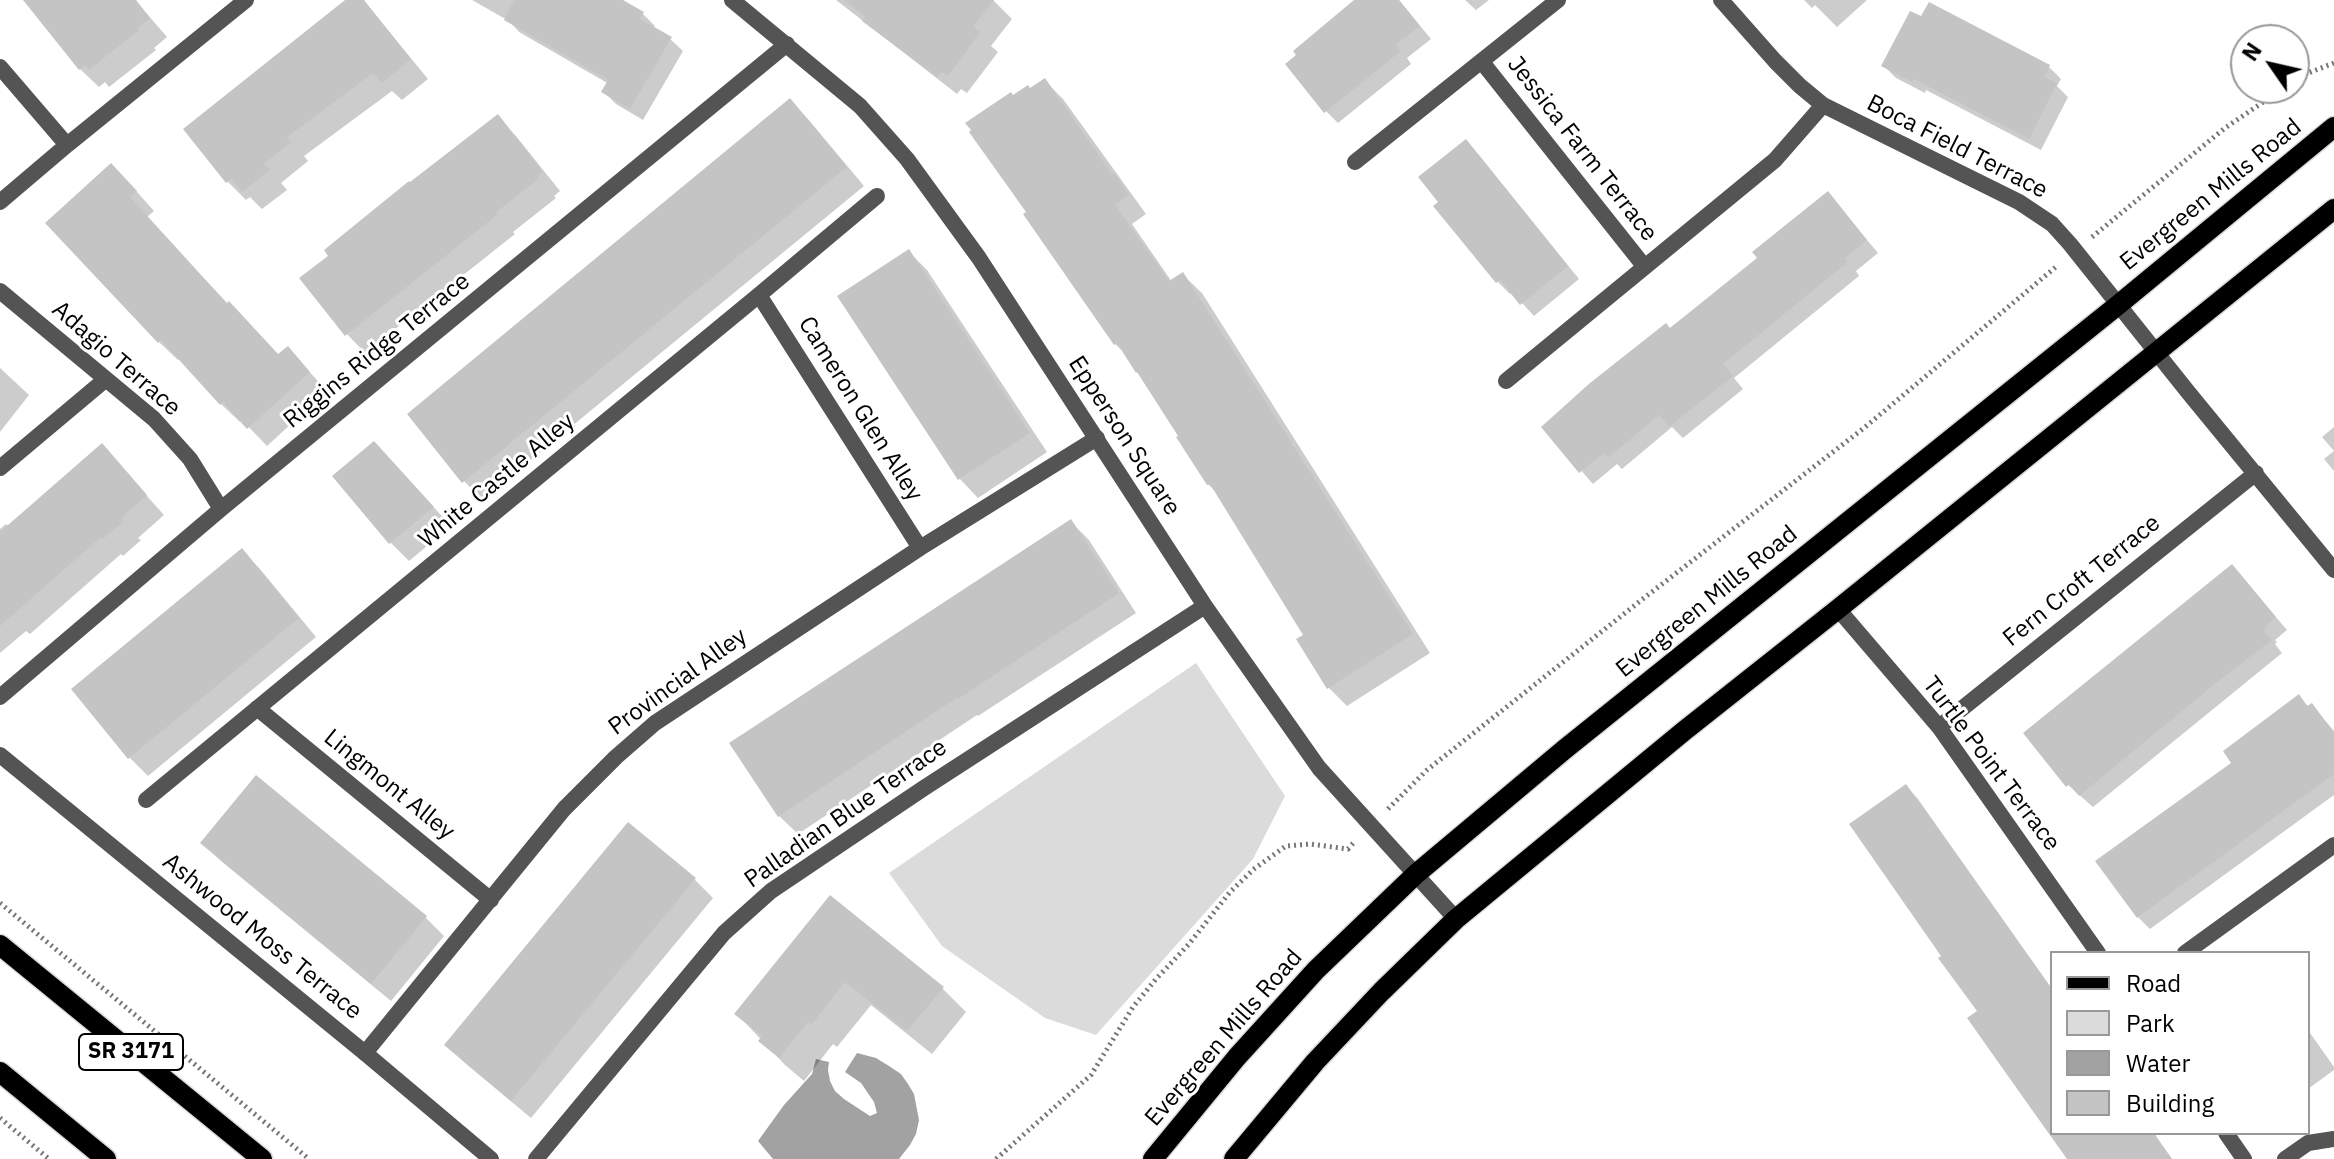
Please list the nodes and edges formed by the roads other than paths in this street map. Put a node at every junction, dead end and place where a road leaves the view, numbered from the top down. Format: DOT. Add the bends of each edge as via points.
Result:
graph roads {
  1 [pos="246,0"];
  2 [pos="732,0"];
  3 [pos="1558,0"];
  4 [pos="1721,0"];
  5 [pos="787,44"];
  6 [pos="1482,62"];
  7 [pos="0,67"];
  8 [pos="1823,105"];
  9 [pos="2334,127"];
  10 [pos="67,145"];
  11 [pos="1355,162"];
  12 [pos="877,196"];
  13 [pos="0,202"];
  14 [pos="2334,209"];
  15 [pos="1644,266"];
  16 [pos="0,291"];
  17 [pos="759,295"];
  18 [pos="2118,305"];
  19 [pos="2156,353"];
  20 [pos="106,379"];
  21 [pos="1506,381"];
  22 [pos="1097,438"];
  23 [pos="0,468"];
  24 [pos="2256,473"];
  25 [pos="221,509"];
  26 [pos="920,548"];
  27 [pos="2334,570"];
  28 [pos="1205,606"];
  29 [pos="1838,609"];
  30 [pos="0,697"];
  31 [pos="257,708"];
  32 [pos="1939,727"];
  33 [pos="0,755"];
  34 [pos="146,800"];
  35 [pos="2334,845"];
  36 [pos="1416,874"];
  37 [pos="491,900"];
  38 [pos="1456,919"];
  39 [pos="0,945"];
  40 [pos="2097,951"];
  41 [pos="2188,951"];
  42 [pos="365,1053"];
  43 [pos="0,1072"];
  44 [pos="2227,1135"];
  45 [pos="2334,1139"];
  46 [pos="106,1159"];
  47 [pos="262,1159"];
  48 [pos="491,1159"];
  49 [pos="536,1159"];
  50 [pos="1153,1159"];
  51 [pos="1234,1159"];
  52 [pos="2244,1159"];
  53 [pos="2285,1159"];
  1 -- 10 [label="street"];
  2 -- 5 [label="street, Epperson Square"];
  3 -- 6 [label="street, Jessica Farm Terrace"];
  4 -- 8 [label="street, Boca Field Terrace" via="1791,78"];
  5 -- 22 [label="street, Epperson Square" via="860,106 907,159"];
  5 -- 25 [label="street, Riggins Ridge Terrace"];
  6 -- 11 [label="street, Jessica Farm Terrace"];
  6 -- 15 [label="street, Jessica Farm Terrace"];
  7 -- 10 [label="street"];
  8 -- 15 [label="street, Jessica Farm Terrace" via="1775,160"];
  8 -- 18 [label="street, Boca Field Terrace" via="2019,202 2052,224"];
  9 -- 18 [label="main road, Evergreen Mills Road"];
  10 -- 13 [label="street"];
  12 -- 17 [label="street, White Castle Alley"];
  14 -- 19 [label="main road"];
  15 -- 21 [label="street, Jessica Farm Terrace"];
  16 -- 20 [label="street, Adagio Terrace"];
  17 -- 26 [label="street, Cameron Glen Alley"];
  17 -- 31 [label="street, White Castle Alley"];
  18 -- 19 [label="street, Boca Field Terrace"];
  18 -- 36 [label="main road, Evergreen Mills Road"];
  19 -- 24 [label="street, Boca Field Terrace"];
  19 -- 29 [label="main road"];
  20 -- 23 [label="street"];
  20 -- 25 [label="street, Adagio Terrace" via="154,419 190,459"];
  22 -- 26 [label="street, Provincial Alley"];
  22 -- 28 [label="street, Epperson Square"];
  24 -- 27 [label="street, Boca Field Terrace"];
  24 -- 32 [label="street, Fern Croft Terrace"];
  25 -- 30 [label="street, Riggins Ridge Terrace"];
  26 -- 37 [label="street, Provincial Alley" via="655,723 564,809"];
  28 -- 36 [label="street, Epperson Square" via="1319,768"];
  28 -- 49 [label="street, Palladian Blue Terrace" via="771,891 724,933"];
  29 -- 32 [label="street, Turtle Point Terrace"];
  29 -- 38 [label="main road"];
  31 -- 34 [label="street, White Castle Alley"];
  31 -- 37 [label="street, Lingmont Alley"];
  32 -- 40 [label="street, Turtle Point Terrace"];
  33 -- 42 [label="street, Ashwood Moss Terrace"];
  35 -- 41 [label="street"];
  36 -- 38 [label="street, Epperson Square"];
  36 -- 50 [label="main road, Evergreen Mills Road" via="1316,970"];
  37 -- 42 [label="street, Provincial Alley"];
  38 -- 51 [label="main road" via="1315,1062"];
  39 -- 47 [label="main road, SR 3171"];
  42 -- 48 [label="street, Ashwood Moss Terrace"];
  43 -- 46 [label="main road"];
  44 -- 52 [label="street"];
  45 -- 53 [label="street" via="2308,1143"];
}
